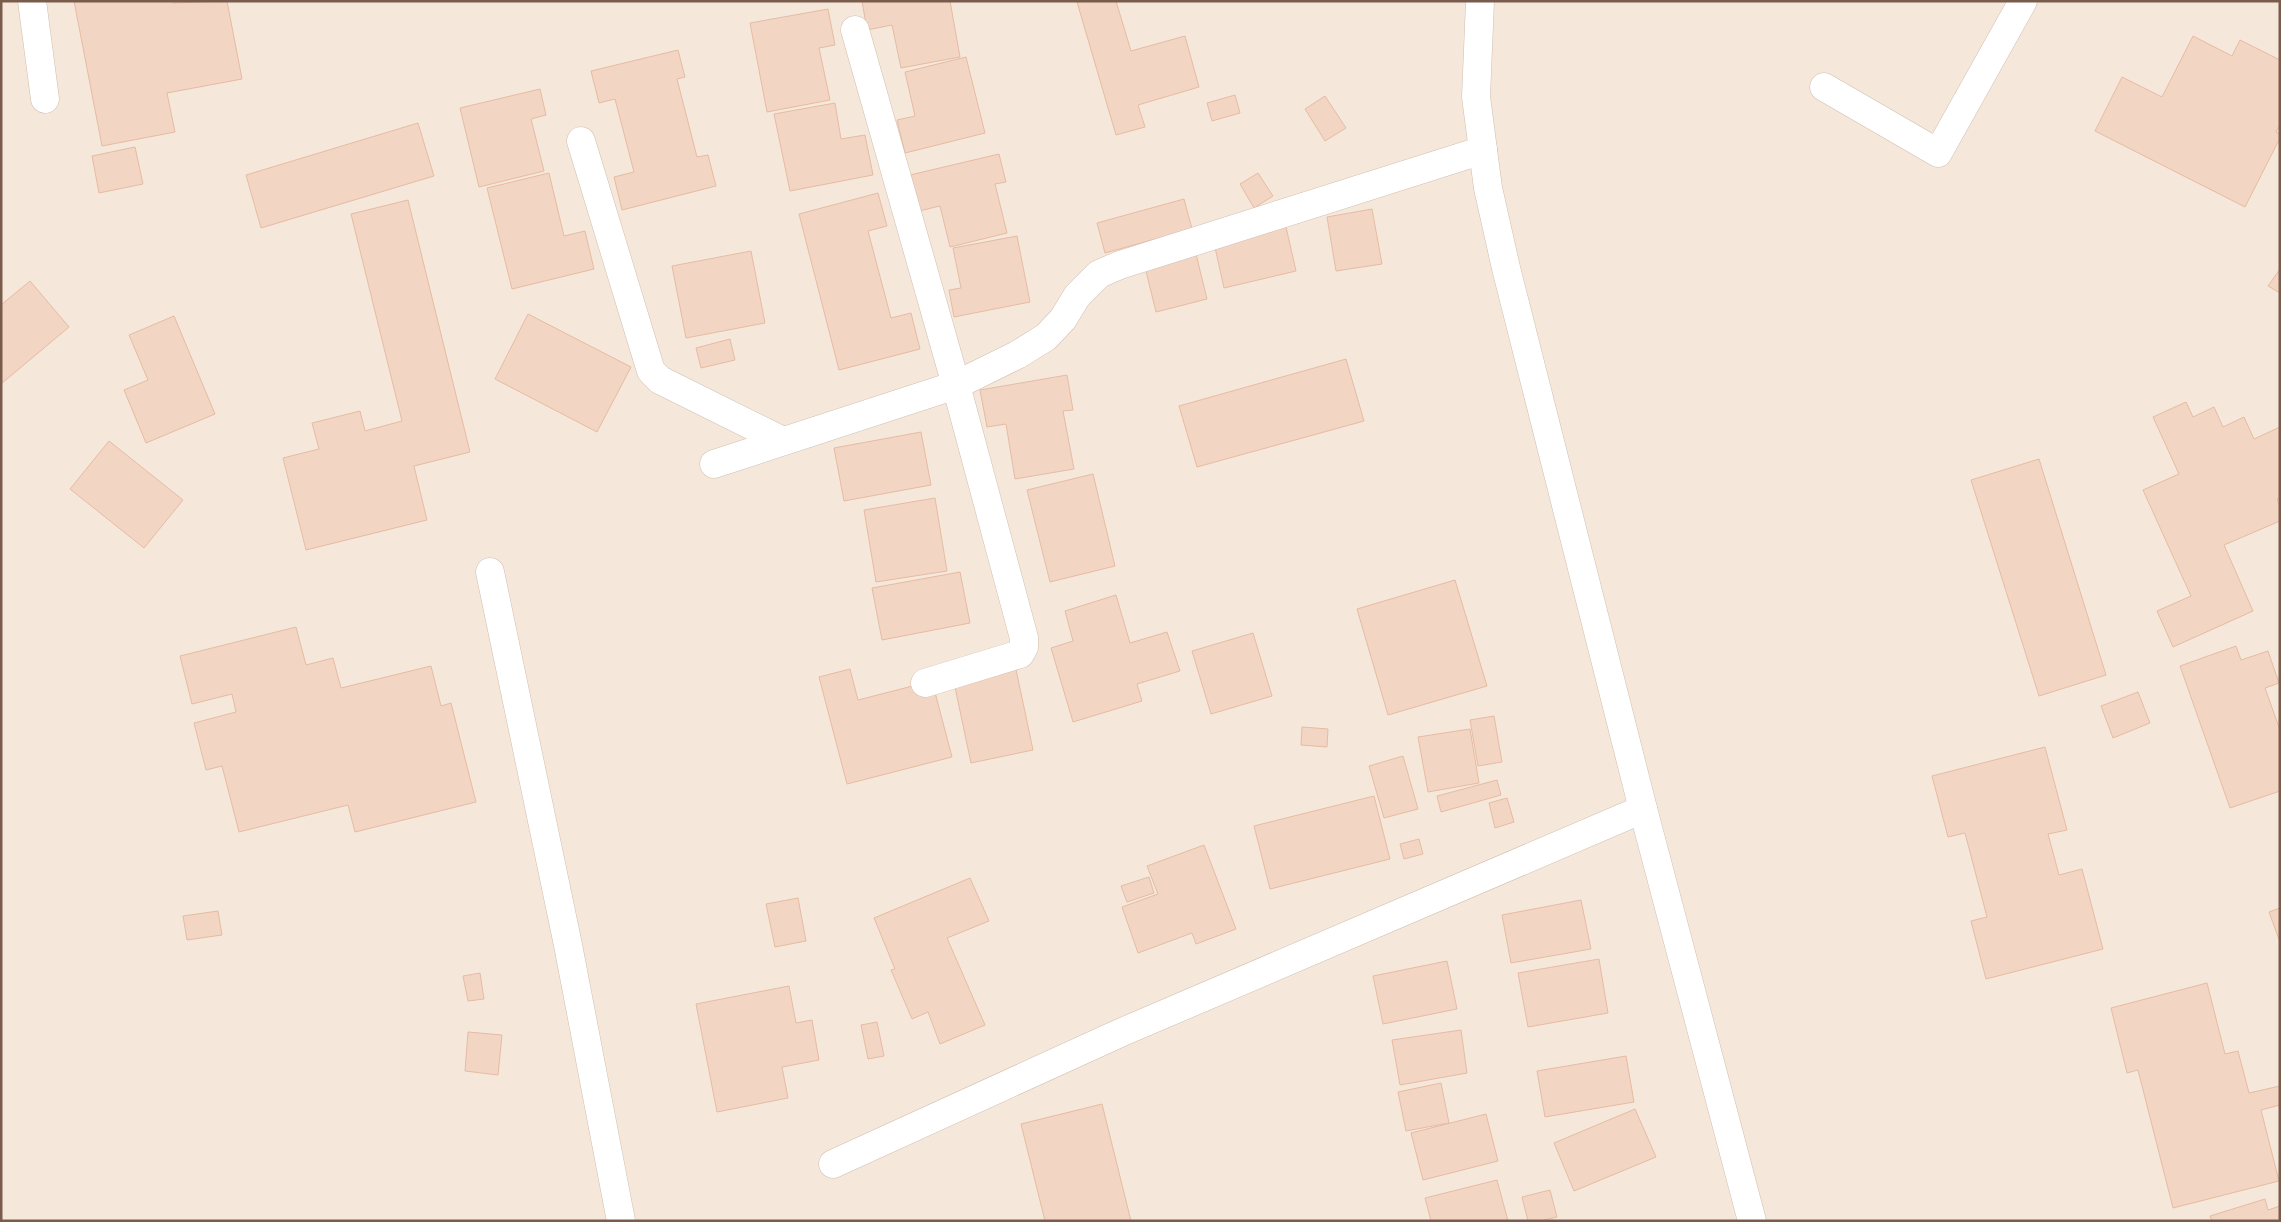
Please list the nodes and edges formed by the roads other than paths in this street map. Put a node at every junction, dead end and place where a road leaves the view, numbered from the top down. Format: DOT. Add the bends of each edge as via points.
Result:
graph roads {
  1 [pos="32,1"];
  2 [pos="1480,1"];
  3 [pos="2024,1"];
  4 [pos="855,30"];
  5 [pos="1824,87"];
  6 [pos="45,99"];
  7 [pos="581,141"];
  8 [pos="1483,150"];
  9 [pos="956,385"];
  10 [pos="783,441"];
  11 [pos="714,464"];
  12 [pos="490,572"];
  13 [pos="925,683"];
  14 [pos="1643,809"];
  15 [pos="833,1164"];
  16 [pos="621,1221"];
  17 [pos="1752,1221"];
  1 -- 6 [label="street"];
  2 -- 8 [label="street" via="1476,97"];
  3 -- 5 [label="street" via="1938,153"];
  4 -- 9 [label="street"];
  7 -- 10 [label="street" via="651,371 660,380"];
  8 -- 9 [label="street" via="1099,274 1077,296 1063,320 1046,337"];
  8 -- 14 [label="street" via="1506,268"];
  9 -- 10 [label="street"];
  9 -- 13 [label="street" via="1024,646 1020,654"];
  10 -- 11 [label="street"];
  12 -- 16 [label="street"];
  14 -- 15 [label="street" via="1120,1033"];
  14 -- 17 [label="street"];
}
